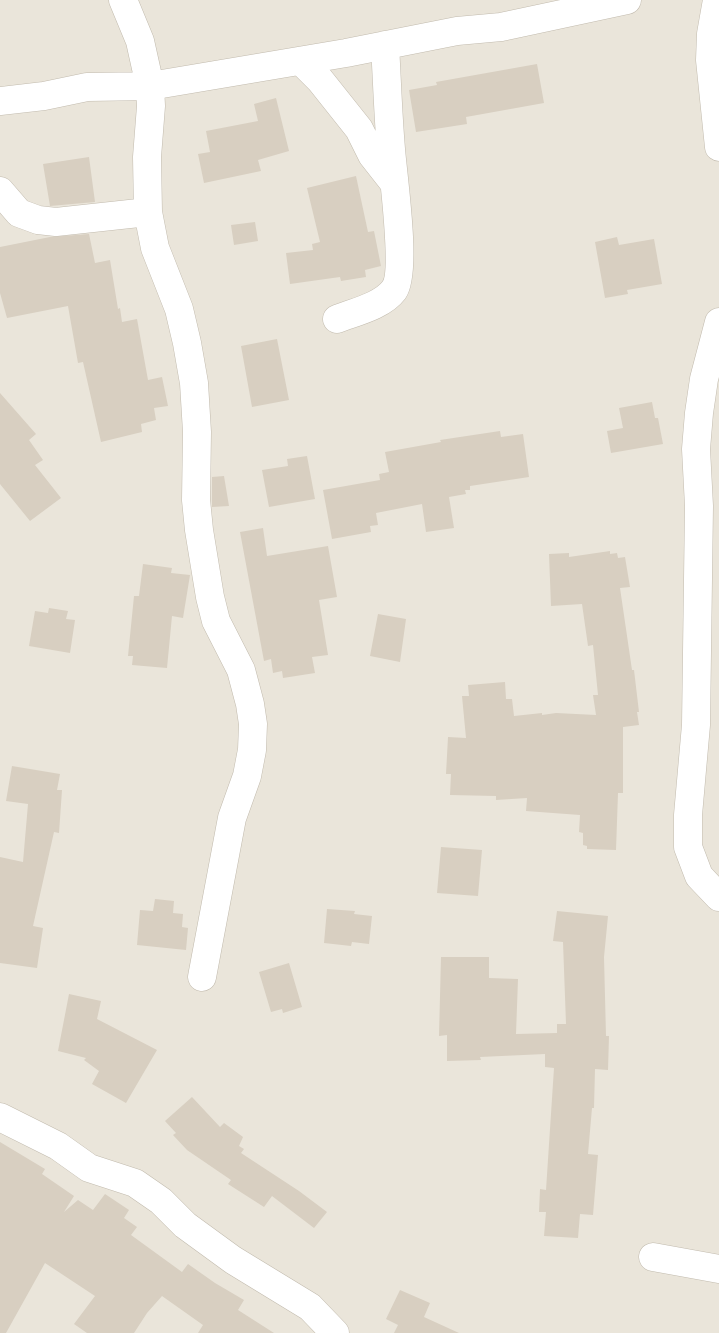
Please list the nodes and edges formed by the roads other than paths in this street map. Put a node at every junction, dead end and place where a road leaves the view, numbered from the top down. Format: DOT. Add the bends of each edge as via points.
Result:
graph roads {
  1 [pos="123,0"];
  2 [pos="627,0"];
  3 [pos="717,0"];
  4 [pos="385,45"];
  5 [pos="301,61"];
  6 [pos="150,86"];
  7 [pos="0,101"];
  8 [pos="719,147"];
  9 [pos="394,183"];
  10 [pos="0,191"];
  11 [pos="148,212"];
  12 [pos="337,319"];
  13 [pos="719,322"];
  14 [pos="709,419"];
  15 [pos="709,500"];
  16 [pos="719,897"];
  17 [pos="202,977"];
  18 [pos="0,1117"];
  19 [pos="653,1257"];
  20 [pos="719,1269"];
  21 [pos="335,1333"];
  1 -- 6 [label="street" via="140,41"];
  2 -- 4 [label="street" via="501,27 457,31"];
  3 -- 8 [label="street" via="710,60"];
  4 -- 5 [label="street"];
  4 -- 9 [label="street"];
  5 -- 6 [label="street"];
  5 -- 9 [label="street" via="359,129 372,155"];
  6 -- 7 [label="street" via="87,86 44,96"];
  6 -- 11 [label="street"];
  9 -- 12 [label="street" via="400,246 395,289 384,300"];
  10 -- 11 [label="street" via="19,213 38,220 56,222"];
  11 -- 17 [label="street" via="155,248 179,309 194,383 198,432 196,500 210,597 216,621 241,670 253,724 247,776 232,818"];
  13 -- 14 [label="street" via="704,379"];
  14 -- 15 [label="street" via="696,448"];
  15 -- 16 [label="street" via="688,847 699,876"];
  18 -- 21 [label="street" via="58,1146 89,1168 135,1182 162,1201 185,1226 310,1307"];
  19 -- 20 [label="street"];
}
